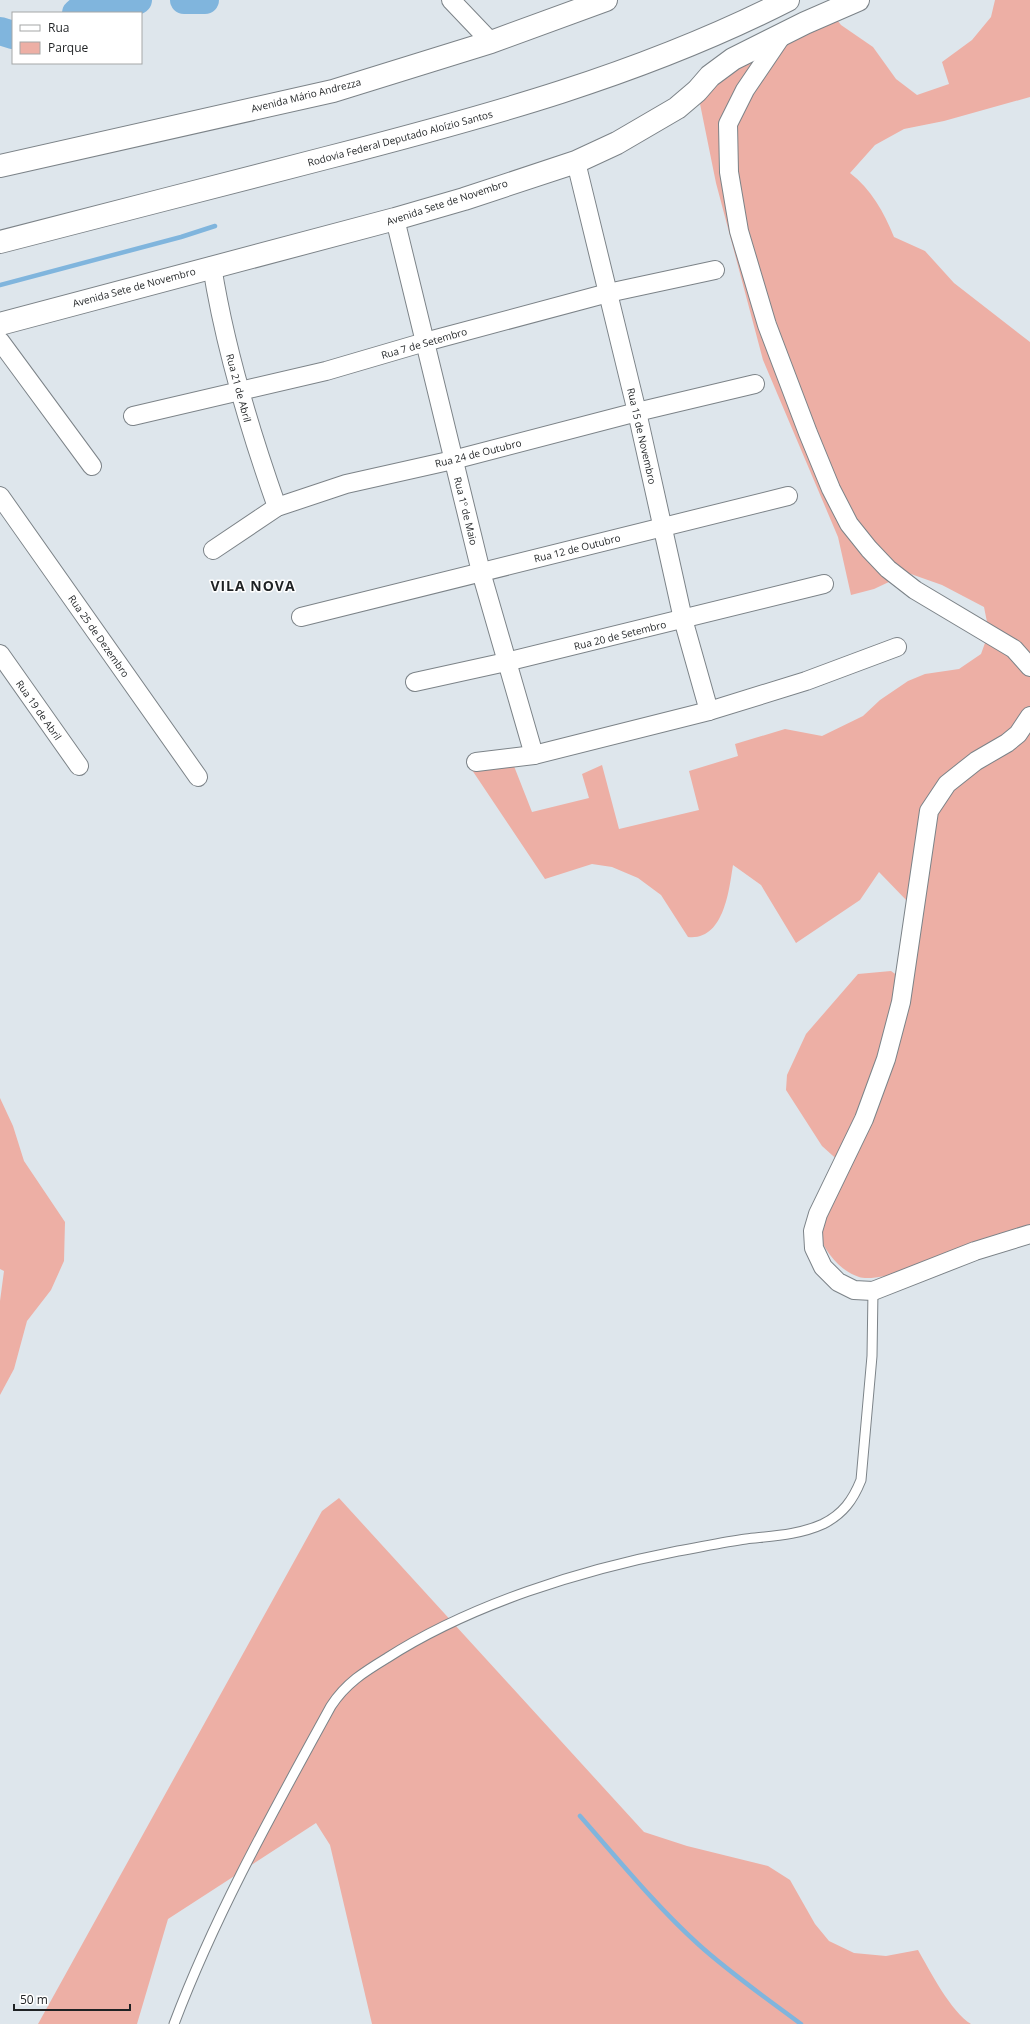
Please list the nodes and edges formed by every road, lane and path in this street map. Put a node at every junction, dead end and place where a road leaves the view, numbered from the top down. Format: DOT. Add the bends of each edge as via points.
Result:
graph roads {
  1 [pos="451,0"];
  2 [pos="606,0"];
  3 [pos="788,0"];
  4 [pos="858,0"];
  5 [pos="582,4"];
  6 [pos="784,34"];
  7 [pos="491,42"];
  8 [pos="576,162"];
  9 [pos="0,166"];
  10 [pos="395,219"];
  11 [pos="0,242"];
  12 [pos="212,266"];
  13 [pos="715,270"];
  14 [pos="608,294"];
  15 [pos="0,324"];
  16 [pos="0,341"];
  17 [pos="425,342"];
  18 [pos="755,384"];
  19 [pos="238,390"];
  20 [pos="637,412"];
  21 [pos="133,416"];
  22 [pos="453,460"];
  23 [pos="92,466"];
  24 [pos="0,496"];
  25 [pos="788,496"];
  26 [pos="277,507"];
  27 [pos="663,526"];
  28 [pos="213,550"];
  29 [pos="481,572"];
  30 [pos="824,584"];
  31 [pos="301,617"];
  32 [pos="683,619"];
  33 [pos="897,647"];
  34 [pos="0,654"];
  35 [pos="506,662"];
  36 [pos="1030,666"];
  37 [pos="415,682"];
  38 [pos="709,711"];
  39 [pos="1030,716"];
  40 [pos="534,755"];
  41 [pos="476,762"];
  42 [pos="79,766"];
  43 [pos="198,777"];
  44 [pos="1030,1234"];
  45 [pos="872,1291"];
  46 [pos="174,2024"];
  1 -- 7 [label="street"];
  2 -- 5 [label="main road, Avenida Mário Andrezza"];
  3 -- 11 [label="main road, Rodovia Federal Deputado Aloízio Santos" via="698,43 512,108 390,142"];
  4 -- 6 [label="main road, Avenida Sete de Novembro"];
  5 -- 7 [label="main road, Avenida Mário Andrezza"];
  6 -- 8 [label="main road, Avenida Sete de Novembro" via="733,59 710,76 678,108 617,143"];
  6 -- 36 [label="street" via="745,90 728,124 729,172 739,231 767,325 808,433 831,489 849,524 888,569 915,590 1014,649"];
  7 -- 9 [label="main road, Avenida Mário Andrezza" via="333,91"];
  8 -- 10 [label="main road, Avenida Sete de Novembro"];
  8 -- 14 [label="street, Rua 15 de Novembro"];
  10 -- 12 [label="main road, Avenida Sete de Novembro" via="302,245"];
  10 -- 17 [label="street, Rua 1º de Maio"];
  12 -- 15 [label="main road, Avenida Sete de Novembro"];
  12 -- 19 [label="street, Rua 21 de Abril"];
  13 -- 14 [label="street, Rua 7 de Setembro"];
  14 -- 17 [label="street, Rua 7 de Setembro"];
  14 -- 20 [label="street, Rua 15 de Novembro"];
  16 -- 23 [label="street"];
  17 -- 19 [label="street, Rua 7 de Setembro" via="326,371"];
  17 -- 22 [label="street, Rua 1º de Maio"];
  18 -- 20 [label="street, Rua 24 de Outubro"];
  19 -- 21 [label="street, Rua 7 de Setembro"];
  19 -- 26 [label="street, Rua 21 de Abril"];
  20 -- 22 [label="street, Rua 24 de Outubro"];
  20 -- 27 [label="street, Rua 15 de Novembro"];
  22 -- 26 [label="street, Rua 24 de Outubro" via="346,484"];
  22 -- 29 [label="street, Rua 1º de Maio"];
  24 -- 43 [label="street, Rua 25 de Dezembro"];
  25 -- 27 [label="street, Rua 12 de Outubro"];
  26 -- 28 [label="street, Rua 24 de Outubro"];
  27 -- 29 [label="street, Rua 12 de Outubro"];
  27 -- 32 [label="street, Rua 15 de Novembro"];
  29 -- 31 [label="street, Rua 12 de Outubro"];
  29 -- 35 [label="street, Rua 1º de Maio"];
  30 -- 32 [label="street, Rua 20 de Setembro"];
  32 -- 35 [label="street, Rua 20 de Setembro"];
  32 -- 38 [label="street, Rua 15 de Novembro"];
  33 -- 38 [label="street" via="806,681"];
  34 -- 42 [label="street, Rua 19 de Abril"];
  35 -- 37 [label="street, Rua 20 de Setembro"];
  35 -- 40 [label="street, Rua 1º de Maio"];
  38 -- 40 [label="street"];
  39 -- 45 [label="street" via="1018,734 976,761 947,784 929,811 900,1002 886,1058 864,1119 828,1191 813,1231 814,1248 823,1267 838,1282 854,1290"];
  40 -- 41 [label="street"];
  44 -- 45 [label="street" via="975,1251"];
  45 -- 46 [label="lane" via="872,1356 861,1480 854,1498 841,1513 823,1524 796,1533 677,1551 558,1582 449,1623 355,1678 341,1691 331,1706 259,1836 214,1927"];
}
